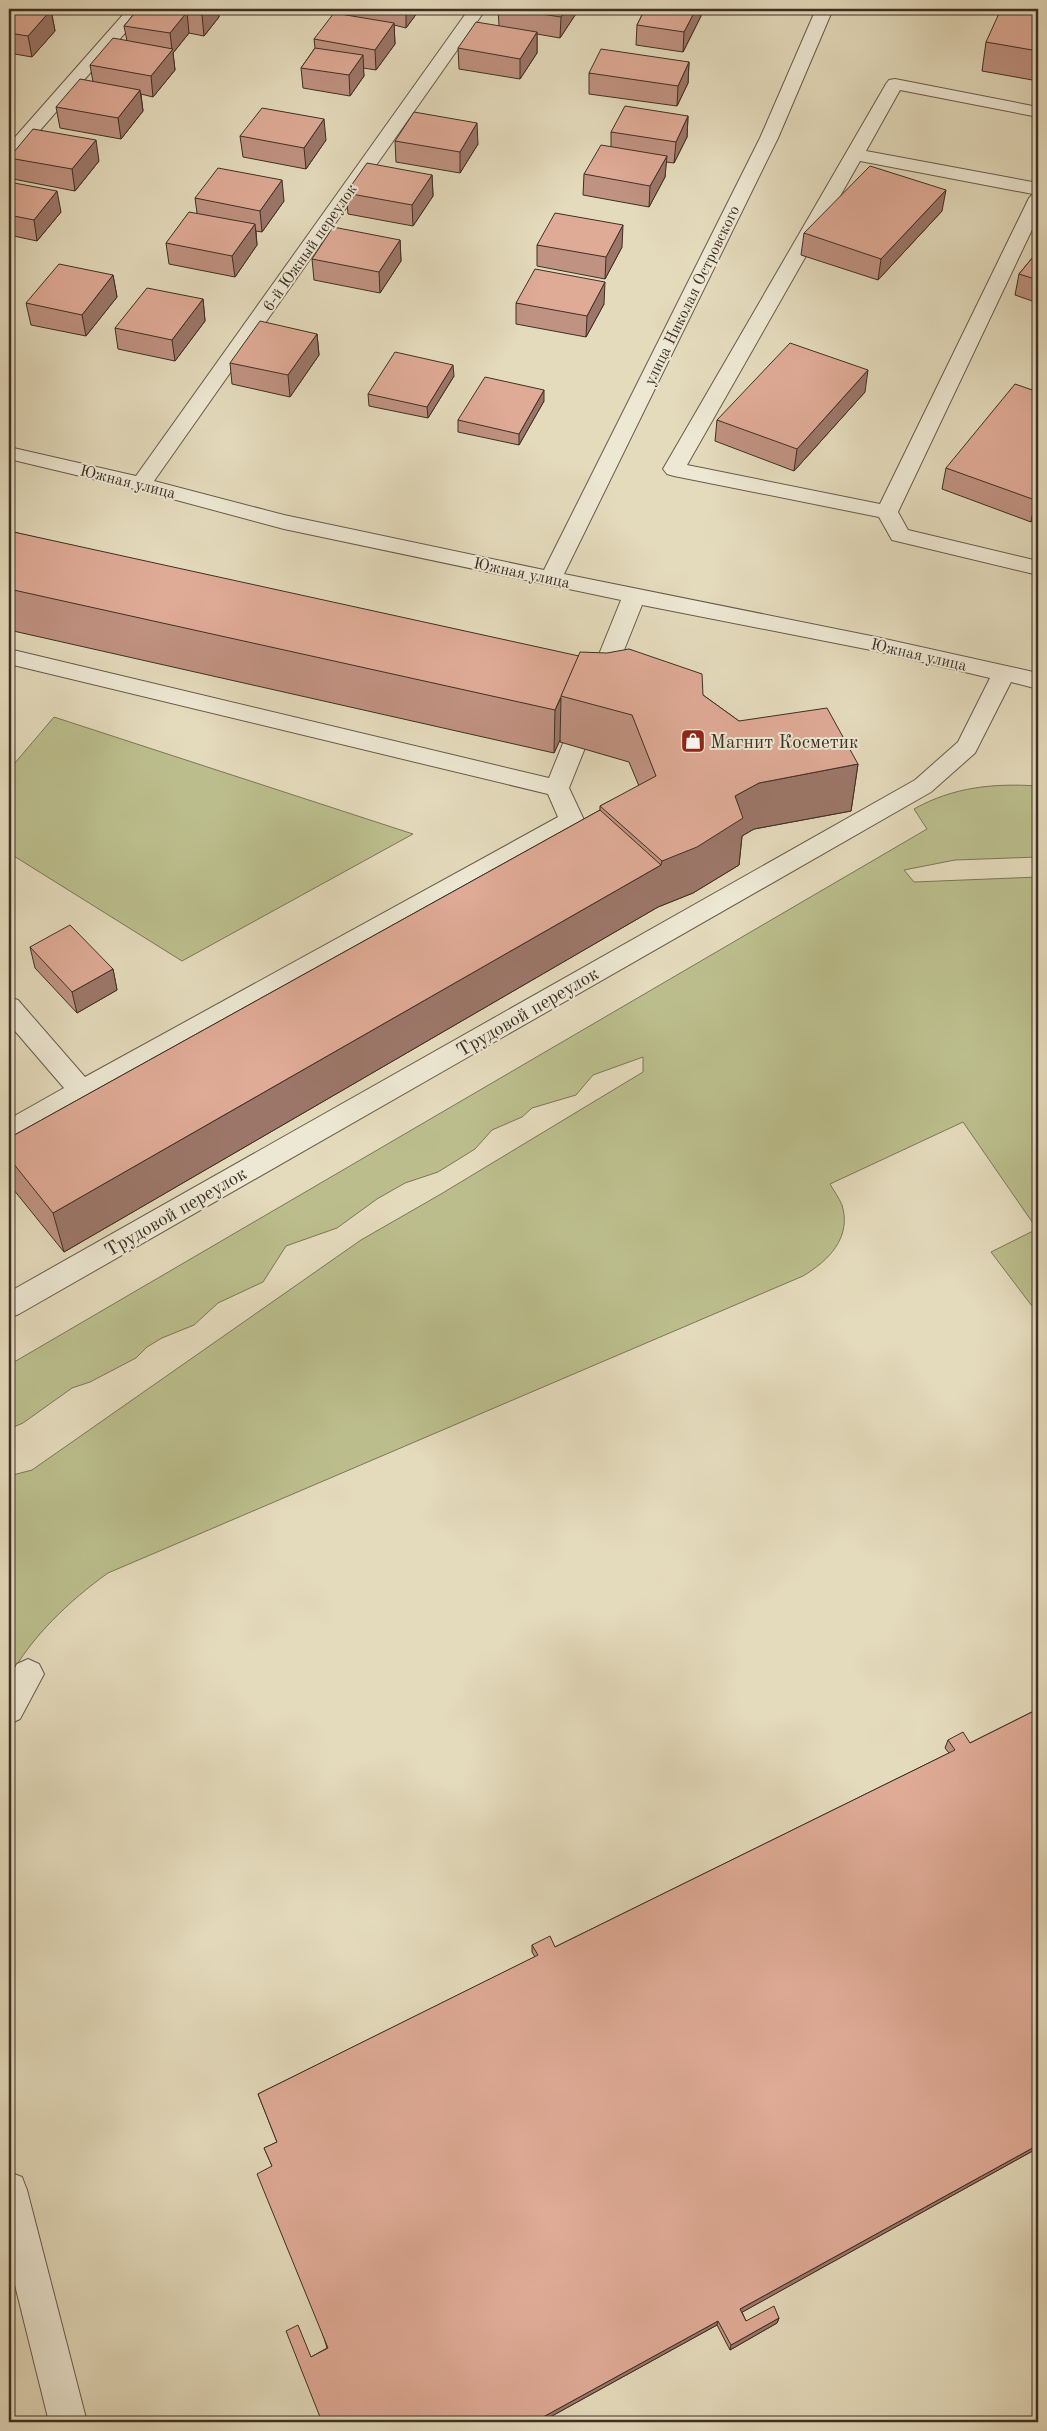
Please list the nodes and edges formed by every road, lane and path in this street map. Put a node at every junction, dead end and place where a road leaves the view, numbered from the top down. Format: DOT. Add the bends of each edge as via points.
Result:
graph roads {
  1 [pos="137,9"];
  2 [pos="477,9"];
  3 [pos="825,9"];
  4 [pos="1038,112"];
  5 [pos="854,154"];
  6 [pos="9,155"];
  7 [pos="1038,189"];
  8 [pos="1038,198"];
  9 [pos="9,453"];
  10 [pos="141,484"];
  11 [pos="887,512"];
  12 [pos="1038,568"];
  13 [pos="551,578"];
  14 [pos="634,596"];
  15 [pos="9,657"];
  16 [pos="1004,673"];
  17 [pos="1038,681"];
  18 [pos="557,788"];
  19 [pos="9,1007"];
  20 [pos="82,1090"];
  21 [pos="9,1131"];
  22 [pos="9,1306"];
  23 [pos="28,1674"];
  24 [pos="9,1709"];
  25 [pos="9,2190"];
  26 [pos="68,2422"];
  1 -- 6 [label="street"];
  2 -- 10 [label="street, 6-й Южный переулок"];
  3 -- 13 [label="street, улица Николая Островского" via="769,138"];
  4 -- 5 [label="street" via="895,84"];
  5 -- 7 [label="street"];
  5 -- 11 [label="street" via="674,469"];
  8 -- 11 [label="street"];
  9 -- 10 [label="street, Южная улица"];
  10 -- 13 [label="street, Южная улица" via="284,522"];
  11 -- 12 [label="street" via="900,536"];
  13 -- 14 [label="street, Южная улица"];
  14 -- 16 [label="street, Южная улица"];
  14 -- 18 [label="street"];
  15 -- 18 [label="street"];
  16 -- 17 [label="street, Южная улица"];
  16 -- 22 [label="street, Трудовой переулок" via="967,747 923,786"];
  18 -- 20 [label="street" via="572,820"];
  19 -- 20 [label="street"];
  20 -- 21 [label="street"];
  23 -- 24 [label="street"];
  25 -- 26 [label="street"];
}
